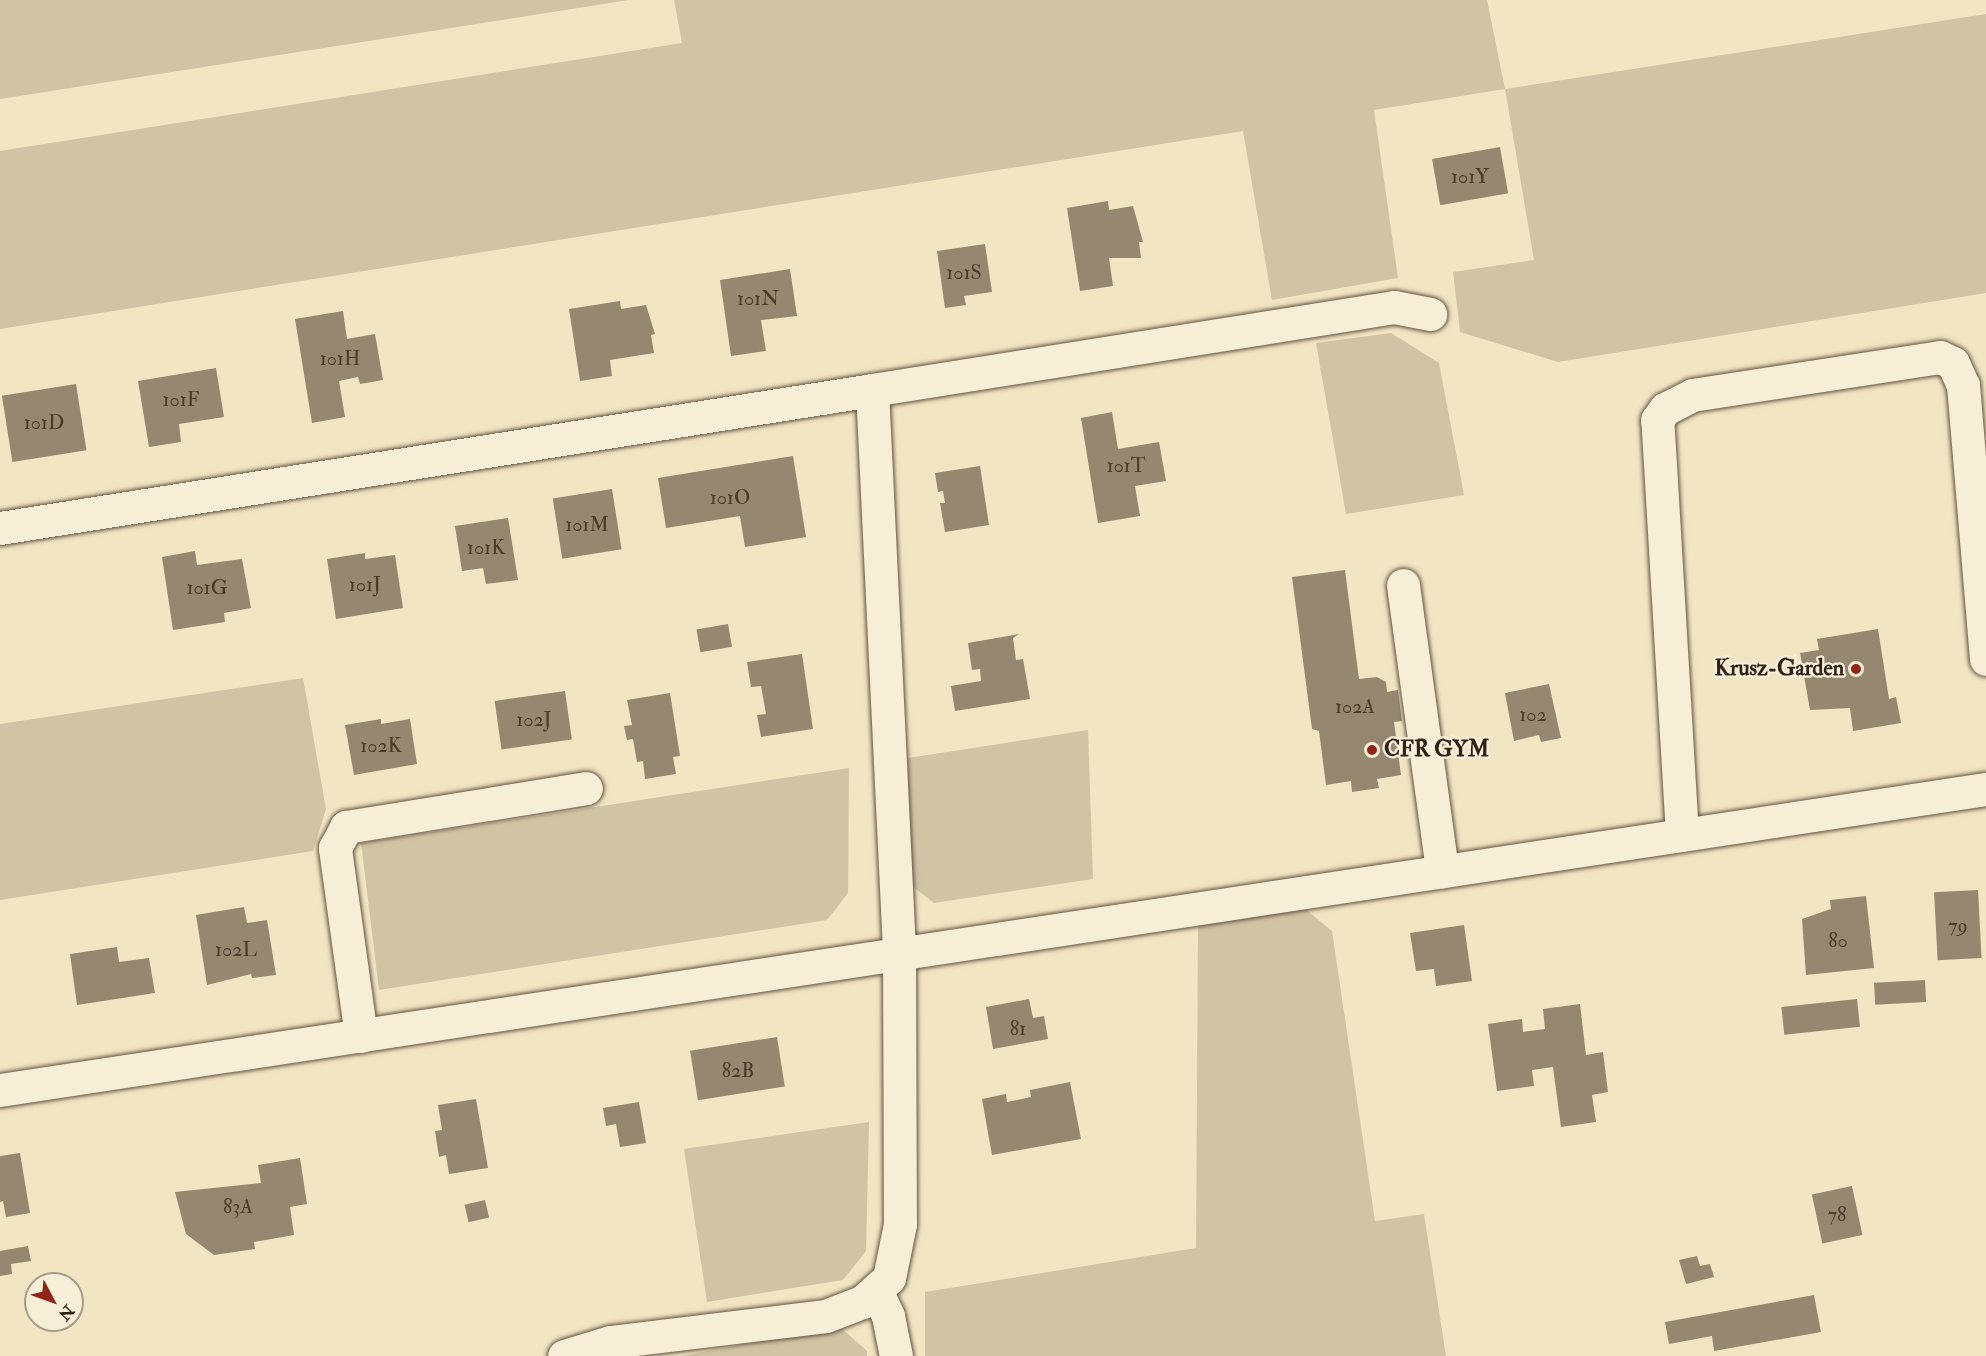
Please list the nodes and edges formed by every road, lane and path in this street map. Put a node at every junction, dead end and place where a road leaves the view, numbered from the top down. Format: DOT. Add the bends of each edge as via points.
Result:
graph roads {
  1 [pos="1430,315"];
  2 [pos="872,390"];
  3 [pos="0,528"];
  4 [pos="1403,585"];
  5 [pos="1986,659"];
  6 [pos="586,788"];
  7 [pos="1986,789"];
  8 [pos="1682,835"];
  9 [pos="1442,871"];
  10 [pos="899,951"];
  11 [pos="361,1036"];
  12 [pos="0,1090"];
  13 [pos="876,1290"];
  14 [pos="564,1356"];
  15 [pos="896,1356"];
  1 -- 2 [label="street" via="1394,307"];
  2 -- 3 [label="street"];
  2 -- 10 [label="street"];
  4 -- 9 [label="street"];
  5 -- 8 [label="street" via="1963,385 1953,363 1940,357 1692,395 1665,409 1657,420"];
  6 -- 11 [label="street" via="346,827 335,848"];
  7 -- 8 [label="street"];
  8 -- 9 [label="street"];
  9 -- 10 [label="street"];
  10 -- 11 [label="street"];
  10 -- 13 [label="street" via="900,1224 889,1278"];
  11 -- 12 [label="street"];
  13 -- 14 [label="street" via="862,1302 826,1316 610,1342"];
  13 -- 15 [label="street" via="888,1316"];
}
